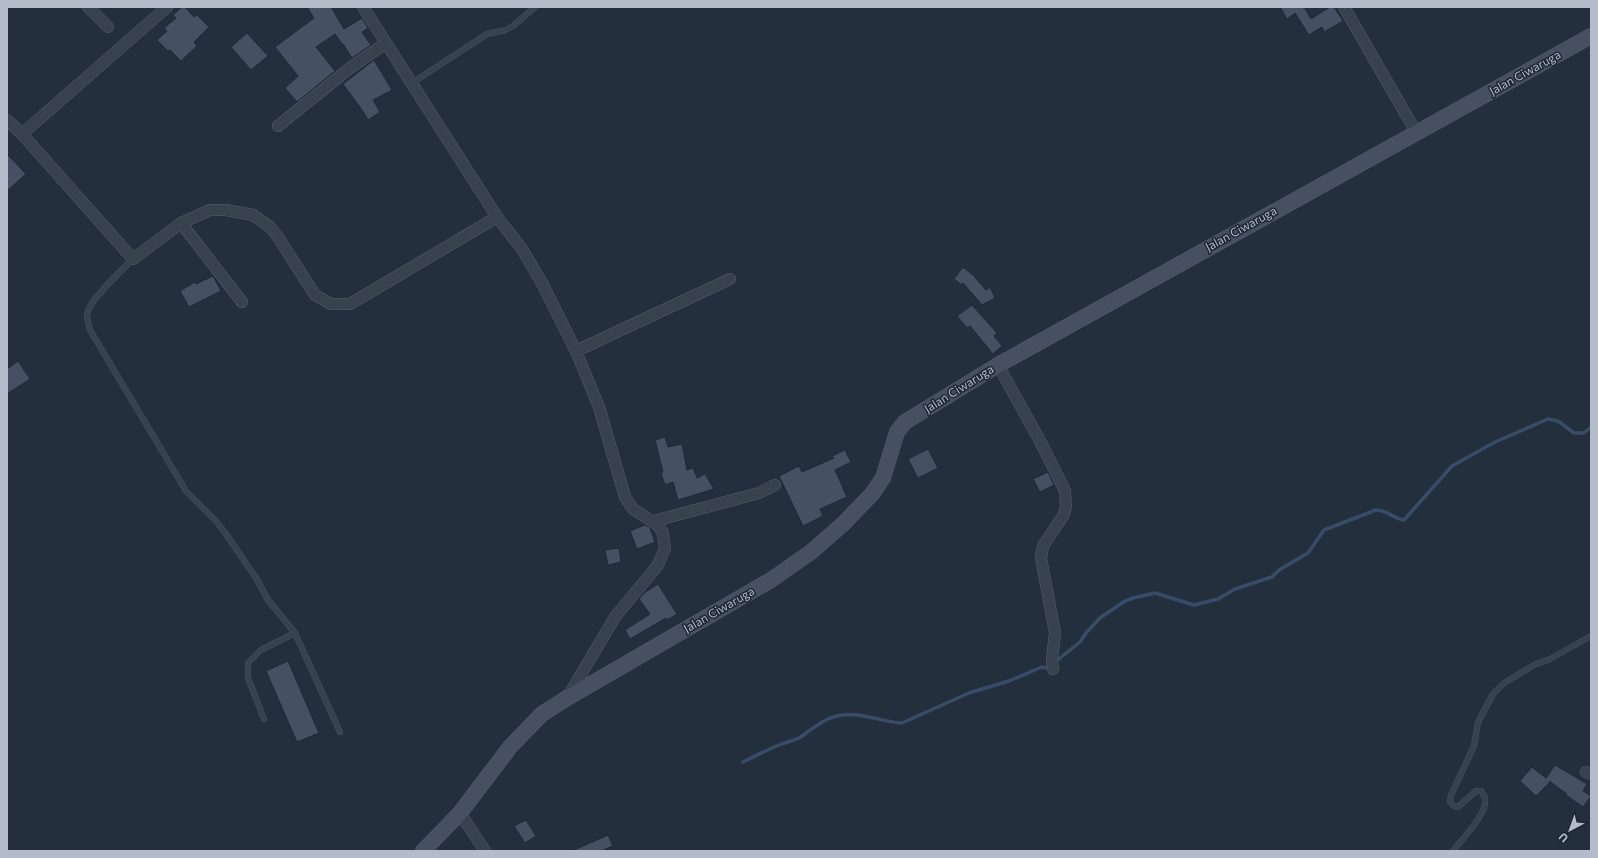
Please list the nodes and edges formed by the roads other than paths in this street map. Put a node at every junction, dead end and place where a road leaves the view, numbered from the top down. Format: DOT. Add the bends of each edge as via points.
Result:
graph roads {
  1 [pos="88,7"];
  2 [pos="167,7"];
  3 [pos="363,7"];
  4 [pos="535,7"];
  5 [pos="1344,7"];
  6 [pos="108,27"];
  7 [pos="1591,36"];
  8 [pos="386,44"];
  9 [pos="412,83"];
  10 [pos="7,120"];
  11 [pos="278,126"];
  12 [pos="1416,132"];
  13 [pos="22,134"];
  14 [pos="497,217"];
  15 [pos="181,222"];
  16 [pos="133,258"];
  17 [pos="730,279"];
  18 [pos="242,302"];
  19 [pos="576,351"];
  20 [pos="998,365"];
  21 [pos="775,485"];
  22 [pos="654,522"];
  23 [pos="295,633"];
  24 [pos="1591,636"];
  25 [pos="1052,669"];
  26 [pos="567,698"];
  27 [pos="264,719"];
  28 [pos="340,732"];
  29 [pos="460,813"];
  30 [pos="423,851"];
  31 [pos="485,851"];
  32 [pos="1453,851"];
  1 -- 6 [label="street"];
  2 -- 13 [label="street"];
  3 -- 8 [label="street"];
  4 -- 9 [label="lane" via="513,26 476,40"];
  5 -- 12 [label="street"];
  7 -- 12 [label="street, Jalan Ciwaruga"];
  8 -- 9 [label="street"];
  8 -- 11 [label="street" via="350,68"];
  9 -- 14 [label="street"];
  10 -- 13 [label="street"];
  12 -- 20 [label="street, Jalan Ciwaruga"];
  13 -- 16 [label="street"];
  14 -- 15 [label="street" via="350,304 331,304 315,295 278,237 270,227 253,215 210,210"];
  14 -- 19 [label="street" via="522,249"];
  15 -- 16 [label="street"];
  15 -- 18 [label="street"];
  16 -- 23 [label="lane" via="104,288 89,309 87,314 90,330 186,491 226,534 268,600"];
  17 -- 19 [label="street"];
  19 -- 22 [label="street" via="599,407 625,497 633,509"];
  20 -- 25 [label="street" via="1065,492 1066,507 1063,516 1043,546 1041,558 1055,633"];
  20 -- 26 [label="street, Jalan Ciwaruga" via="905,422 897,432 883,478 872,494 811,552 771,580"];
  21 -- 22 [label="street" via="759,493"];
  22 -- 26 [label="street" via="663,534 665,548 658,564 615,617"];
  23 -- 27 [label="lane" via="261,650 248,663 248,678"];
  23 -- 28 [label="lane"];
  24 -- 32 [label="lane" via="1550,660 1534,665 1504,683 1493,694 1478,722 1474,746 1450,802 1458,807 1476,791 1481,791 1485,805"];
  26 -- 29 [label="street, Jalan Ciwaruga" via="542,714 510,747"];
  29 -- 30 [label="street, Jalan Ciwaruga"];
  29 -- 31 [label="street"];
}
